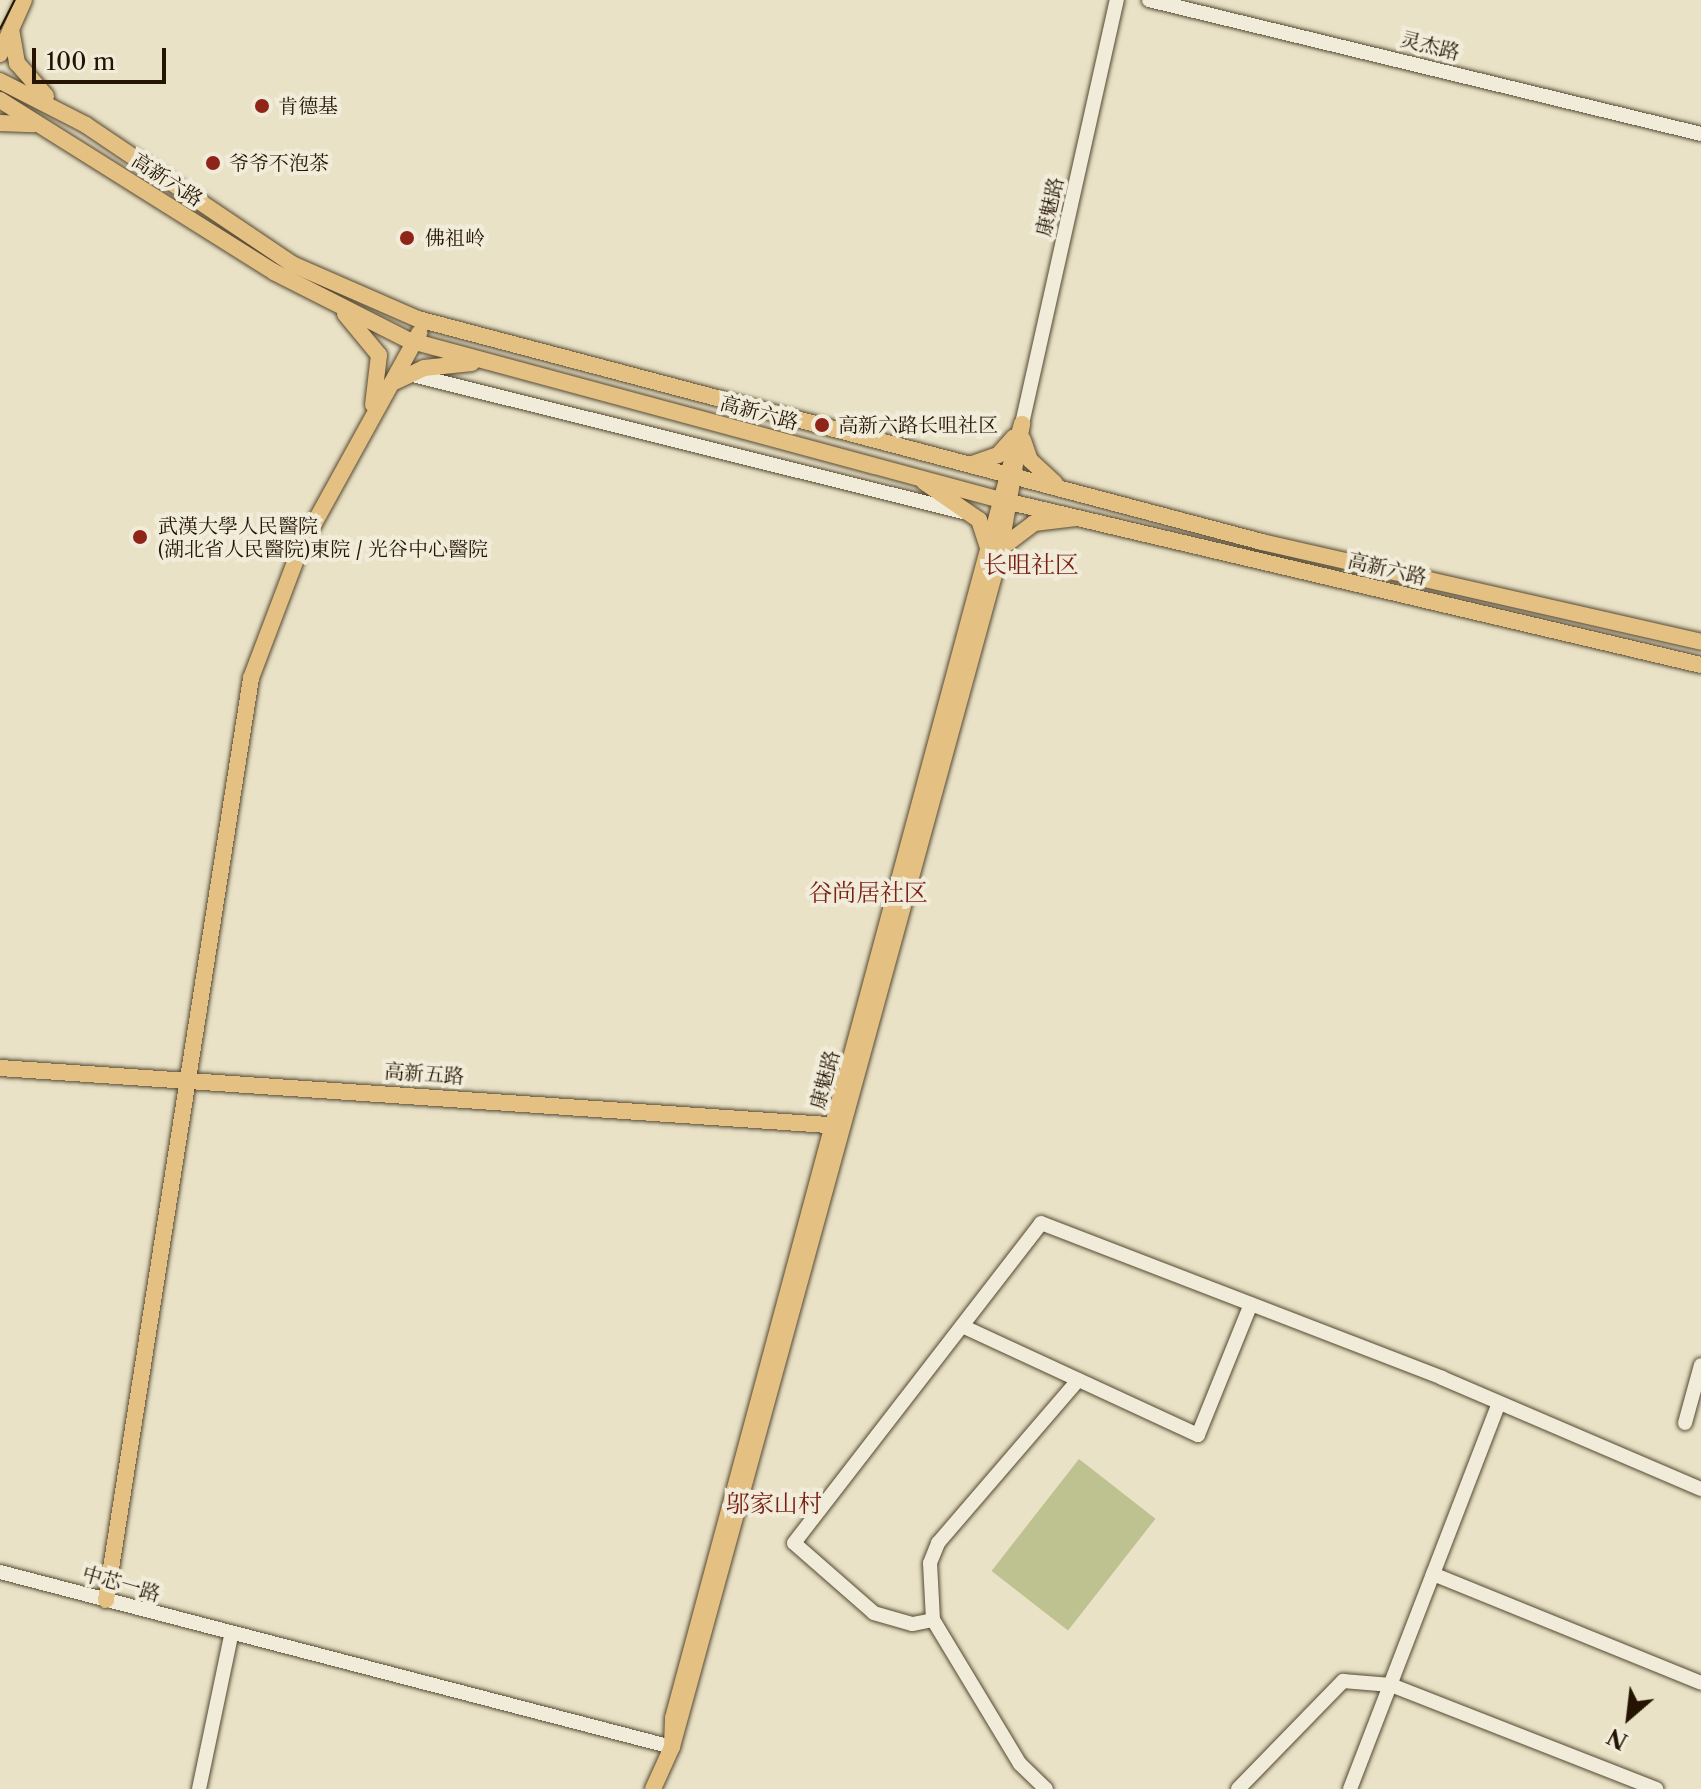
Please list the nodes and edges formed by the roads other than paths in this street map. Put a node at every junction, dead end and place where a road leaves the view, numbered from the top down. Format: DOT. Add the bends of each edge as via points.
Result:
graph roads {
  1 [pos="24,0"];
  2 [pos="1117,0"];
  3 [pos="1149,0"];
  4 [pos="11,29"];
  5 [pos="0,54"];
  6 [pos="0,81"];
  7 [pos="0,100"];
  8 [pos="0,123"];
  9 [pos="86,125"];
  10 [pos="53,129"];
  11 [pos="1701,134"];
  12 [pos="322,296"];
  13 [pos="422,320"];
  14 [pos="411,340"];
  15 [pos="499,365"];
  16 [pos="409,374"];
  17 [pos="379,400"];
  18 [pos="1022,424"];
  19 [pos="963,465"];
  20 [pos="906,471"];
  21 [pos="1011,475"];
  22 [pos="1089,498"];
  23 [pos="1005,500"];
  24 [pos="973,515"];
  25 [pos="1088,517"];
  26 [pos="994,556"];
  27 [pos="1701,642"];
  28 [pos="1701,665"];
  29 [pos="0,1068"];
  30 [pos="184,1077"];
  31 [pos="839,1126"];
  32 [pos="1251,1304"];
  33 [pos="962,1326"];
  34 [pos="1701,1365"];
  35 [pos="1078,1380"];
  36 [pos="1498,1406"];
  37 [pos="1685,1423"];
  38 [pos="1701,1489"];
  39 [pos="0,1572"];
  40 [pos="1433,1574"];
  41 [pos="102,1599"];
  42 [pos="933,1620"];
  43 [pos="231,1636"];
  44 [pos="1701,1683"];
  45 [pos="1391,1685"];
  46 [pos="672,1747"];
  47 [pos="199,1789"];
  48 [pos="653,1789"];
  49 [pos="664,1789"];
  50 [pos="1046,1789"];
  51 [pos="1238,1789"];
  52 [pos="1350,1789"];
  53 [pos="1656,1789"];
  1 -- 4 [label="main road"];
  2 -- 18 [label="street, 康魅路"];
  3 -- 11 [label="street, 灵杰路"];
  4 -- 5 [label="main road"];
  4 -- 9 [label="main road" via="30,84"];
  6 -- 9 [label="main road, 高新六路"];
  7 -- 10 [label="main road, 高新六路"];
  8 -- 10 [label="main road"];
  9 -- 13 [label="main road, 高新六路" via="292,264"];
  10 -- 12 [label="main road, 高新六路"];
  12 -- 14 [label="main road, 高新六路"];
  12 -- 17 [label="main road" via="379,355"];
  13 -- 14 [label="main road"];
  13 -- 19 [label="main road, 高新六路"];
  14 -- 15 [label="main road, 高新六路"];
  14 -- 17 [label="main road"];
  15 -- 16 [label="main road" via="452,362"];
  15 -- 20 [label="main road, 高新六路"];
  16 -- 17 [label="main road"];
  16 -- 24 [label="street"];
  17 -- 30 [label="main road" via="294,546 253,649"];
  18 -- 19 [label="main road" via="998,455"];
  18 -- 21 [label="main road, 康魅路"];
  18 -- 22 [label="main road" via="1023,447 1038,471"];
  19 -- 21 [label="main road, 高新六路"];
  20 -- 23 [label="main road, 高新六路"];
  20 -- 24 [label="main road"];
  21 -- 22 [label="main road, 高新六路"];
  21 -- 23 [label="main road, 康魅路"];
  22 -- 27 [label="main road, 高新六路"];
  23 -- 25 [label="main road, 高新六路"];
  23 -- 26 [label="main road, 康魅路"];
  24 -- 26 [label="main road" via="986,531"];
  25 -- 26 [label="main road" via="1021,528"];
  25 -- 28 [label="main road, 高新六路"];
  26 -- 31 [label="main road, 康魅路"];
  29 -- 30 [label="main road, 高新五路"];
  30 -- 31 [label="main road, 高新五路"];
  30 -- 41 [label="main road"];
  31 -- 46 [label="main road, 康魅路"];
  32 -- 33 [label="street" via="1041,1223"];
  32 -- 35 [label="street" via="1198,1435"];
  32 -- 36 [label="street"];
  33 -- 35 [label="street"];
  33 -- 42 [label="street" via="794,1543 874,1613 912,1624"];
  34 -- 37 [label="street"];
  35 -- 42 [label="street" via="938,1543 930,1563"];
  36 -- 38 [label="street"];
  36 -- 40 [label="street"];
  39 -- 41 [label="street, 中芯一路"];
  40 -- 44 [label="street"];
  40 -- 45 [label="street"];
  41 -- 43 [label="street, 中芯一路"];
  42 -- 50 [label="street" via="1020,1764"];
  43 -- 46 [label="street, 中芯一路"];
  43 -- 47 [label="street"];
  45 -- 51 [label="street" via="1343,1681"];
  45 -- 52 [label="street"];
  45 -- 53 [label="street"];
  46 -- 48 [label="main road, 康魅路"];
  46 -- 49 [label="main road, 康魅路"];
}
